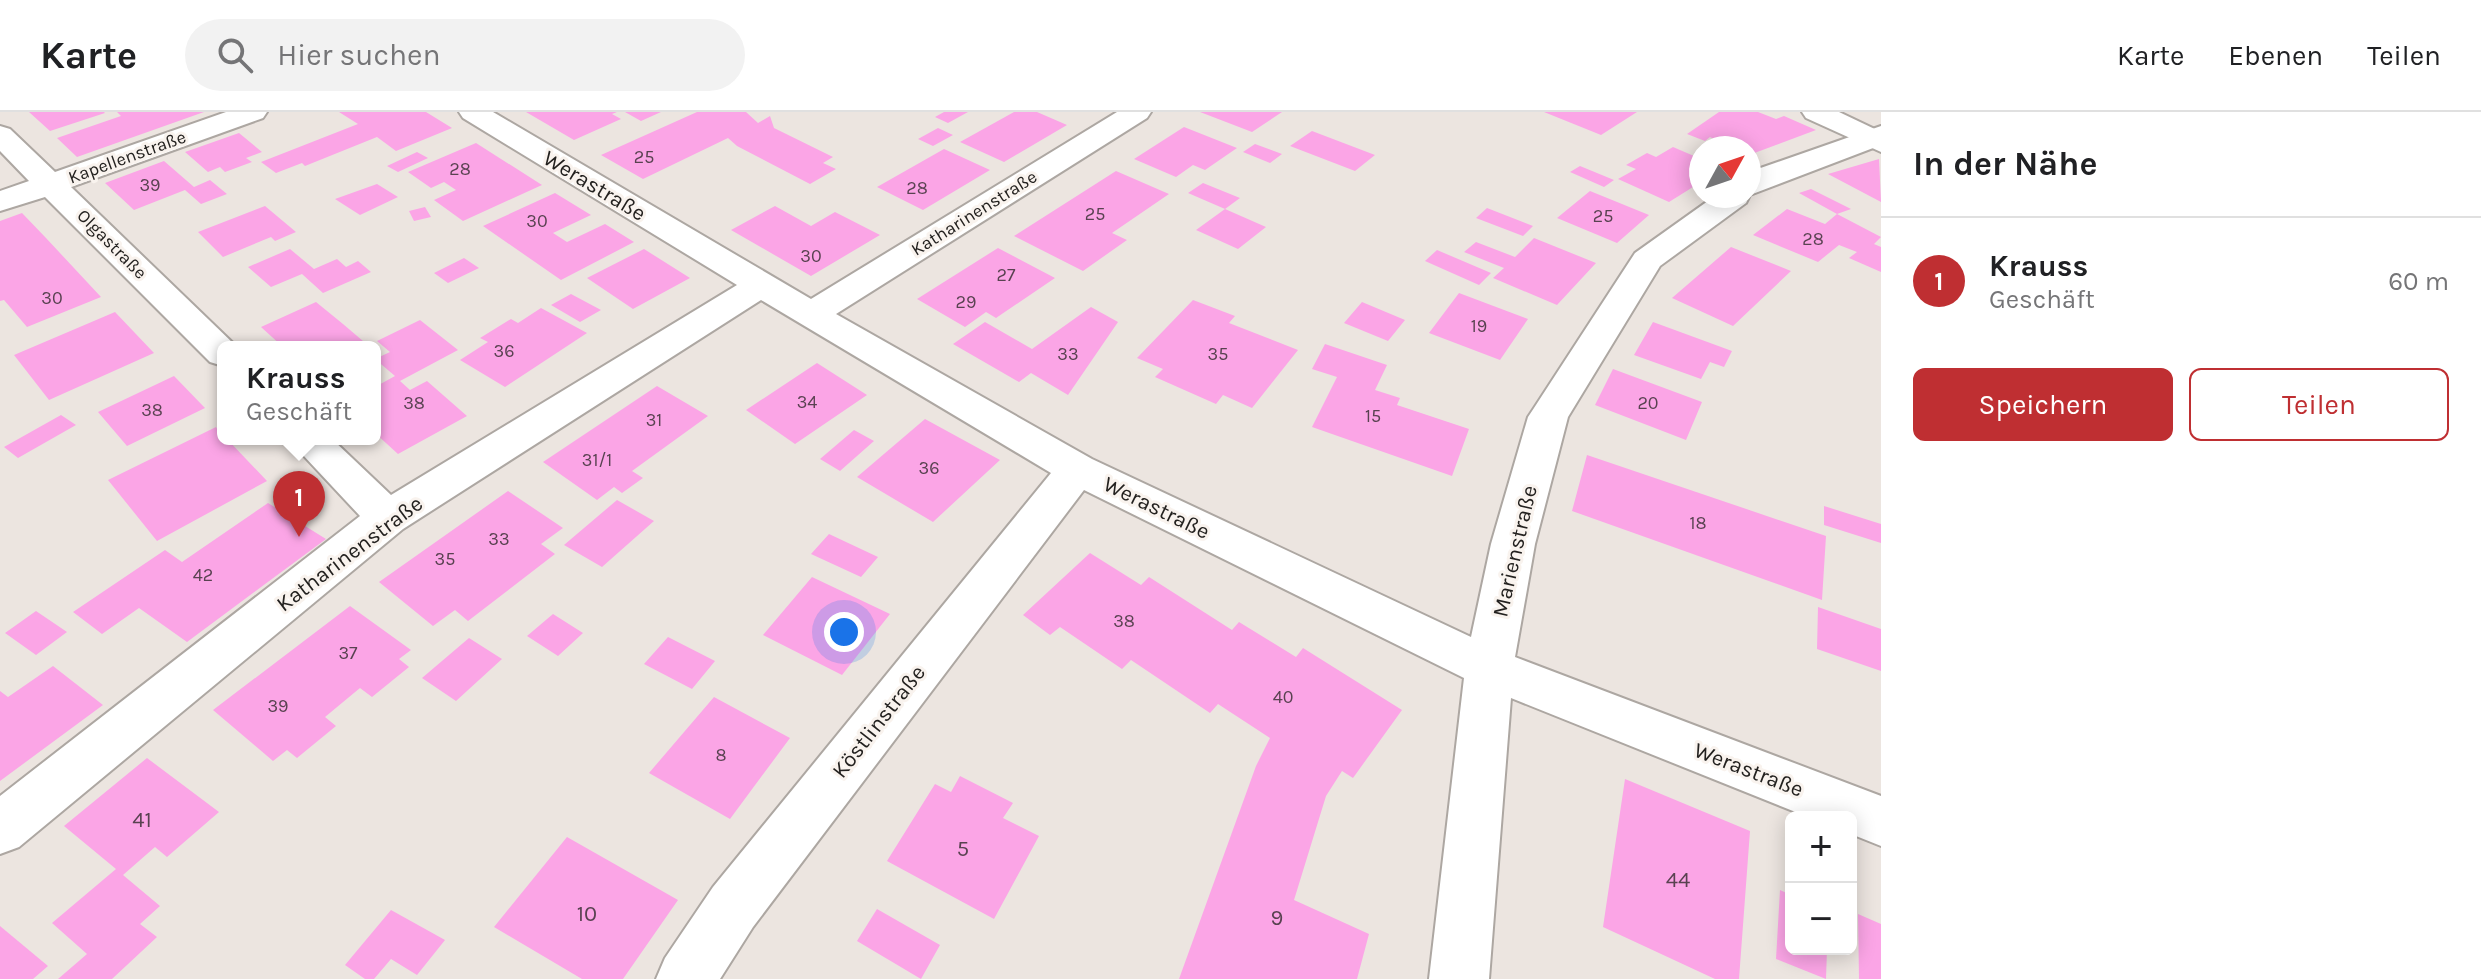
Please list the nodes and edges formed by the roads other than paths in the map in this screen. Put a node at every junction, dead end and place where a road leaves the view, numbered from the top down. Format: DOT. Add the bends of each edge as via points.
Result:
graph roads {
  1 [pos="253,112"];
  2 [pos="473,112"];
  3 [pos="1816,112"];
  4 [pos="1116,116"];
  5 [pos="0,135"];
  6 [pos="1878,139"];
  7 [pos="1761,178"];
  8 [pos="52,184"];
  9 [pos="0,202"];
  10 [pos="1718,208"];
  11 [pos="761,285"];
  12 [pos="811,314"];
  13 [pos="217,348"];
  14 [pos="314,445"];
  15 [pos="1077,469"];
  16 [pos="388,518"];
  17 [pos="1489,668"];
  18 [pos="1881,821"];
  19 [pos="0,829"];
  20 [pos="686,979"];
  21 [pos="1459,979"];
  1 -- 8 [label="street, Kapellenstraße"];
  2 -- 11 [label="street, Werastraße"];
  3 -- 6 [label="street"];
  4 -- 12 [label="street, Katharinenstraße"];
  5 -- 8 [label="street, Olgastraße"];
  6 -- 7 [label="street"];
  8 -- 9 [label="street, Kapellenstraße"];
  8 -- 13 [label="street, Olgastraße"];
  10 -- 17 [label="street, Marienstraße" via="1647,260 1548,417 1513,544"];
  11 -- 12 [label="street, Werastraße"];
  11 -- 16 [label="street, Katharinenstraße"];
  12 -- 15 [label="street, Werastraße"];
  14 -- 16 [label="street"];
  15 -- 17 [label="street, Werastraße"];
  15 -- 20 [label="street, Köstlinstraße" via="733,907"];
  16 -- 19 [label="street, Katharinenstraße"];
  17 -- 18 [label="street, Werastraße"];
  17 -- 21 [label="street, Marienstraße"];
}
